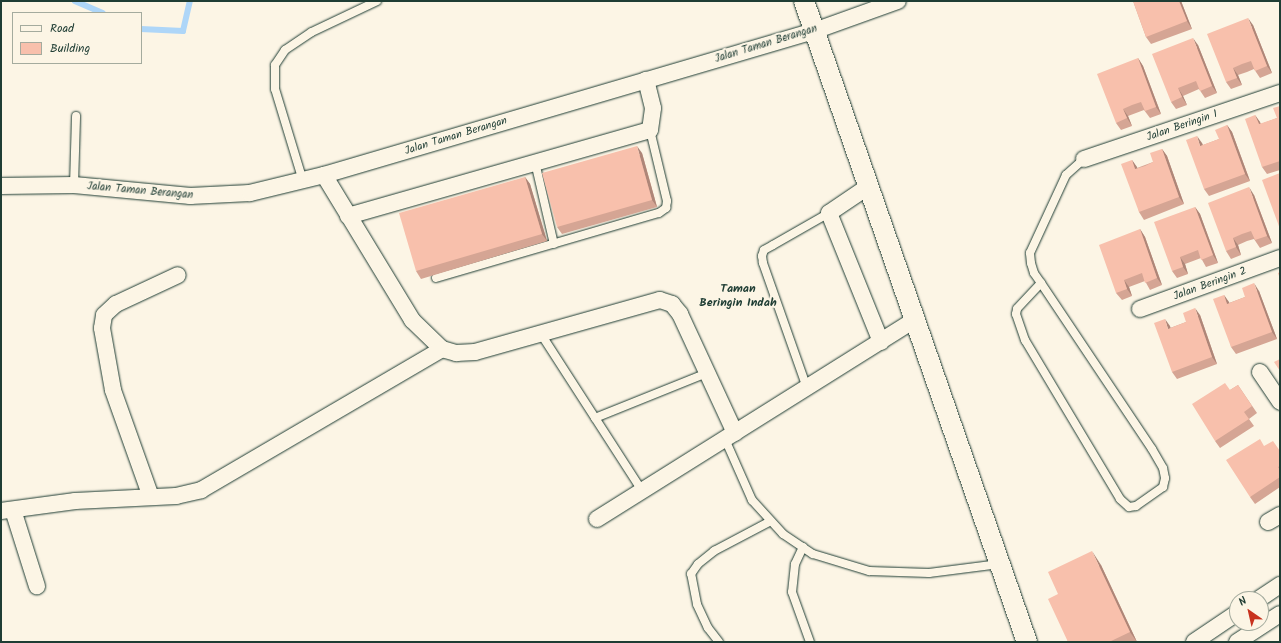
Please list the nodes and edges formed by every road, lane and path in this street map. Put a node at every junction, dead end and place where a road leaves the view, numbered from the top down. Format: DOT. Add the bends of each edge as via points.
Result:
graph roads {
  1 [pos="378,1"];
  2 [pos="804,1"];
  3 [pos="898,1"];
  4 [pos="814,31"];
  5 [pos="646,80"];
  6 [pos="1280,93"];
  7 [pos="76,116"];
  8 [pos="650,130"];
  9 [pos="1084,159"];
  10 [pos="535,162"];
  11 [pos="324,175"];
  12 [pos="303,181"];
  13 [pos="74,185"];
  14 [pos="1,186"];
  15 [pos="869,186"];
  16 [pos="829,213"];
  17 [pos="348,216"];
  18 [pos="554,244"];
  19 [pos="1280,258"];
  20 [pos="178,275"];
  21 [pos="436,278"];
  22 [pos="1041,284"];
  23 [pos="1140,309"];
  24 [pos="916,319"];
  25 [pos="541,334"];
  26 [pos="881,342"];
  27 [pos="442,349"];
  28 [pos="1260,372"];
  29 [pos="708,373"];
  30 [pos="807,388"];
  31 [pos="1280,402"];
  32 [pos="595,418"];
  33 [pos="730,436"];
  34 [pos="642,491"];
  35 [pos="151,497"];
  36 [pos="7,511"];
  37 [pos="597,519"];
  38 [pos="772,521"];
  39 [pos="803,547"];
  40 [pos="1000,564"];
  41 [pos="36,586"];
  42 [pos="1279,588"];
  43 [pos="1269,594"];
  44 [pos="1280,614"];
  45 [pos="1229,618"];
  46 [pos="719,642"];
  47 [pos="810,642"];
  48 [pos="1027,642"];
  49 [pos="1194,642"];
  50 [pos="1237,642"];
  1 -- 12 [label="lane" via="312,32 285,50 275,65 275,90"];
  2 -- 4 [label="street"];
  3 -- 4 [label="street, Jalan Taman Berangan"];
  4 -- 5 [label="street, Jalan Taman Berangan"];
  4 -- 15 [label="street"];
  5 -- 8 [label="street" via="653,108"];
  5 -- 11 [label="street, Jalan Taman Berangan"];
  6 -- 9 [label="street, Jalan Beringin 1"];
  7 -- 13 [label="lane"];
  8 -- 10 [label="street"];
  8 -- 18 [label="lane" via="667,201 666,208 659,213"];
  9 -- 22 [label="lane" via="1066,175 1030,253 1034,273"];
  10 -- 17 [label="street"];
  10 -- 18 [label="lane"];
  11 -- 12 [label="street, Jalan Taman Berangan"];
  11 -- 17 [label="street"];
  12 -- 13 [label="street, Jalan Taman Berangan" via="250,193 220,196 190,196"];
  13 -- 14 [label="street, Jalan Taman Berangan"];
  15 -- 16 [label="street"];
  15 -- 24 [label="street"];
  16 -- 26 [label="street"];
  16 -- 30 [label="lane" via="764,250 762,256"];
  17 -- 27 [label="street" via="412,320"];
  18 -- 21 [label="lane"];
  19 -- 23 [label="street, Jalan Beringin 2"];
  20 -- 35 [label="street" via="116,304 104,315 102,328 113,390"];
  22 -- 22 [label="lane" via="1163,468 1163,487 1136,506 1129,507 1120,499 1025,340 1016,314 1017,309"];
  24 -- 26 [label="street"];
  24 -- 40 [label="street"];
  25 -- 27 [label="street" via="475,352 456,353"];
  25 -- 29 [label="street" via="660,300 672,304 680,314"];
  25 -- 32 [label="lane"];
  26 -- 30 [label="street"];
  27 -- 35 [label="street" via="201,490 176,496"];
  28 -- 31 [label="street"];
  29 -- 32 [label="lane"];
  29 -- 33 [label="street"];
  30 -- 33 [label="street"];
  32 -- 34 [label="lane"];
  33 -- 34 [label="street"];
  33 -- 38 [label="lane" via="752,500"];
  34 -- 37 [label="street"];
  35 -- 36 [label="street" via="75,501"];
  36 -- 41 [label="street"];
  38 -- 39 [label="lane" via="783,534"];
  38 -- 46 [label="lane" via="714,551 698,564 692,574 697,604 708,628"];
  39 -- 40 [label="lane" via="813,554 869,571 929,573"];
  39 -- 47 [label="lane" via="795,564 792,592"];
  40 -- 48 [label="street"];
  42 -- 43 [label="street"];
  44 -- 50 [label="street"];
  45 -- 49 [label="street"];
}
